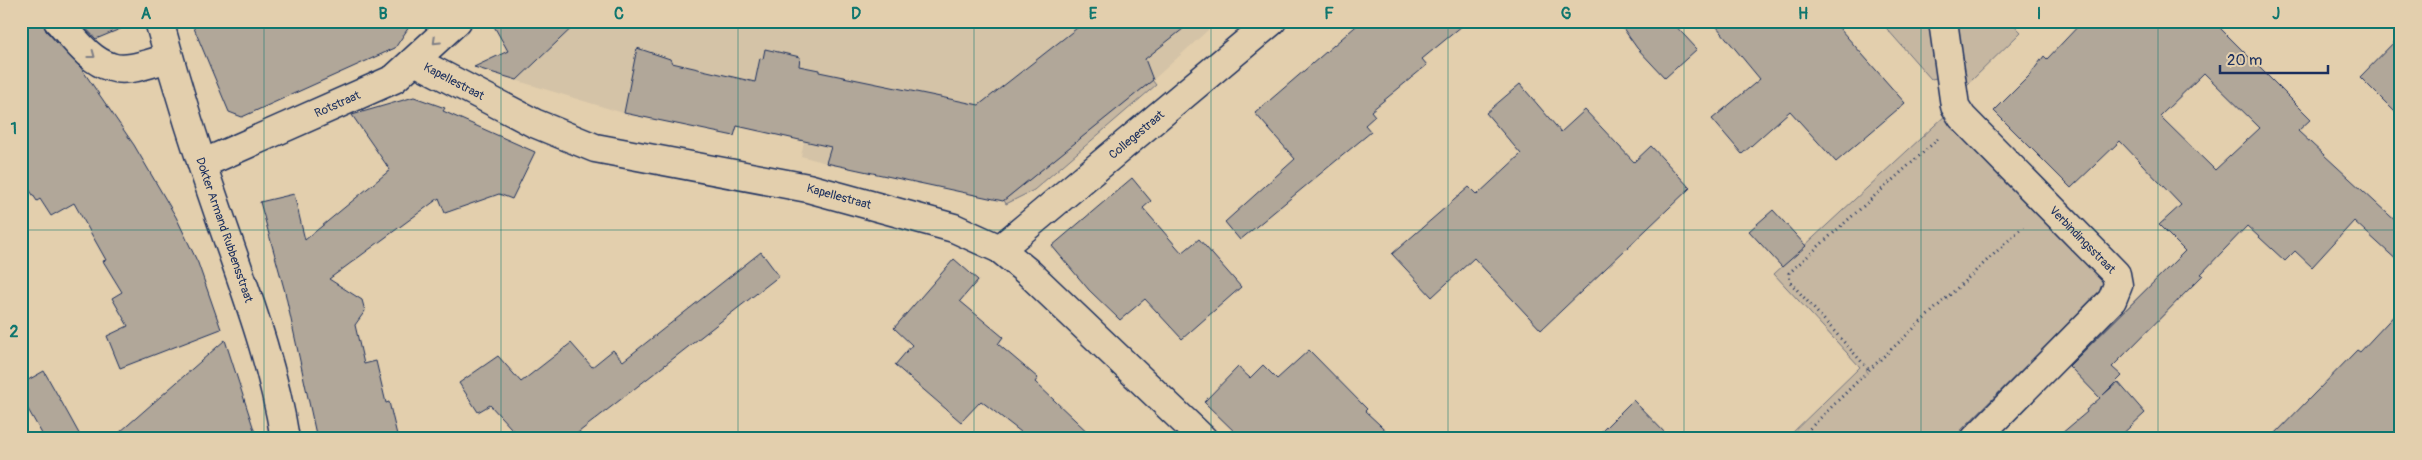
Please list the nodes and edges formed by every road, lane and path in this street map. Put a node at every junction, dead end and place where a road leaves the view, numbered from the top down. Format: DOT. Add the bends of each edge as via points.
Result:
graph roads {
  1 [pos="58,21"];
  2 [pos="159,21"];
  3 [pos="456,21"];
  4 [pos="1272,21"];
  5 [pos="1943,21"];
  6 [pos="169,58"];
  7 [pos="415,61"];
  8 [pos="1962,117"];
  9 [pos="202,164"];
  10 [pos="2029,183"];
  11 [pos="1000,249"];
  12 [pos="1869,370"];
  13 [pos="285,439"];
  14 [pos="1203,439"];
  15 [pos="1799,439"];
  16 [pos="1975,439"];
  1 -- 6 [label="street, one-way" via="91,56 112,68 134,67"];
  2 -- 6 [label="street, Dokter Armand Rubbensstraat"];
  3 -- 7 [label="street, Rotstraat, one-way"];
  4 -- 11 [label="street, Collegestraat"];
  5 -- 8 [label="street, Verbindingsstraat" via="1955,106"];
  6 -- 9 [label="street, Dokter Armand Rubbensstraat"];
  7 -- 9 [label="street, Rotstraat" via="394,79"];
  7 -- 11 [label="street, Kapellestraat" via="534,123 595,148 808,188 954,228"];
  8 -- 10 [label="street, Verbindingsstraat"];
  8 -- 12 [label="path" via="1789,273 1790,282"];
  9 -- 13 [label="street, Dokter Armand Rubbensstraat" via="264,346"];
  10 -- 12 [label="path" via="2028,222"];
  10 -- 16 [label="street, Verbindingsstraat" via="2116,274 2118,286 2112,300"];
  11 -- 14 [label="street, Kapellestraat"];
  12 -- 15 [label="path"];
}
